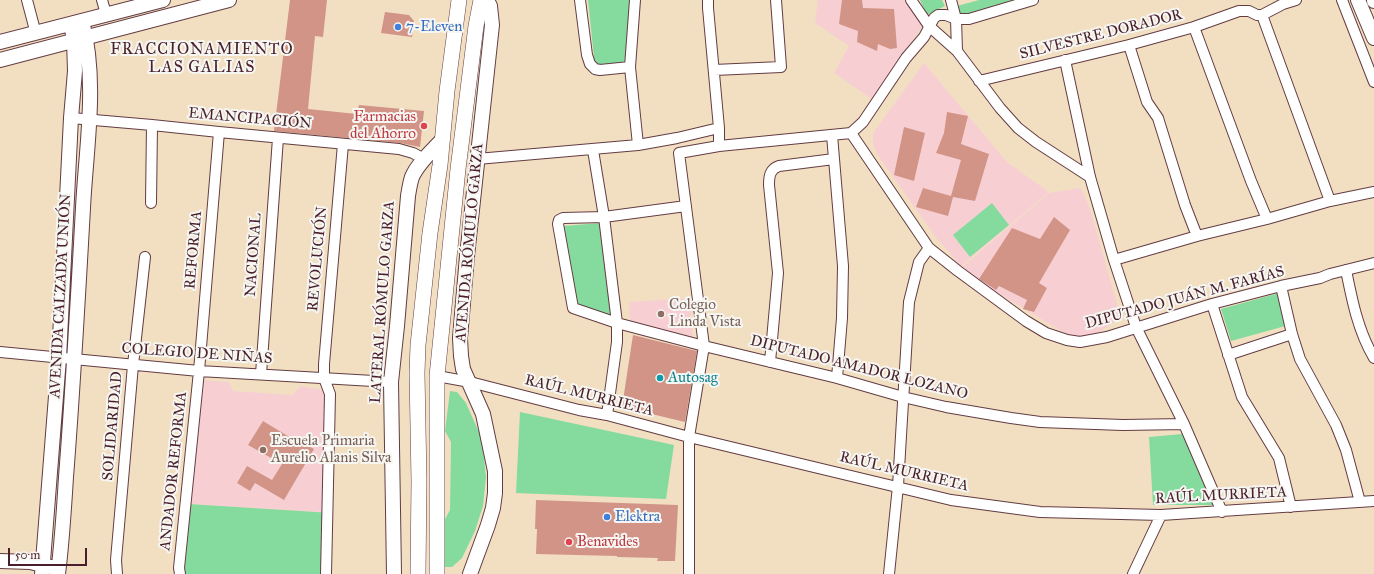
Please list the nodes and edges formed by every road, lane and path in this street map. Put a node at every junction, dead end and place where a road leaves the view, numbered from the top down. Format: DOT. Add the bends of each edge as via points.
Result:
graph roads {
  1 [pos="27,0"];
  2 [pos="102,0"];
  3 [pos="163,0"];
  4 [pos="229,0"];
  5 [pos="460,0"];
  6 [pos="481,0"];
  7 [pos="487,0"];
  8 [pos="580,0"];
  9 [pos="635,0"];
  10 [pos="708,0"];
  11 [pos="776,0"];
  12 [pos="911,0"];
  13 [pos="951,0"];
  14 [pos="1033,0"];
  15 [pos="1296,0"];
  16 [pos="1342,0"];
  17 [pos="1358,0"];
  18 [pos="1021,1"];
  19 [pos="106,14"];
  20 [pos="1262,15"];
  21 [pos="956,19"];
  22 [pos="76,23"];
  23 [pos="929,26"];
  24 [pos="1194,27"];
  25 [pos="36,34"];
  26 [pos="80,38"];
  27 [pos="1374,38"];
  28 [pos="0,42"];
  29 [pos="1129,45"];
  30 [pos="957,51"];
  31 [pos="0,60"];
  32 [pos="1065,60"];
  33 [pos="630,67"];
  34 [pos="714,70"];
  35 [pos="979,81"];
  36 [pos="1374,82"];
  37 [pos="71,118"];
  38 [pos="89,119"];
  39 [pos="152,125"];
  40 [pos="719,128"];
  41 [pos="219,132"];
  42 [pos="851,133"];
  43 [pos="832,135"];
  44 [pos="278,138"];
  45 [pos="442,140"];
  46 [pos="343,144"];
  47 [pos="638,146"];
  48 [pos="719,146"];
  49 [pos="592,150"];
  50 [pos="424,159"];
  51 [pos="477,159"];
  52 [pos="834,159"];
  53 [pos="1090,177"];
  54 [pos="1374,192"];
  55 [pos="1330,202"];
  56 [pos="151,203"];
  57 [pos="686,206"];
  58 [pos="604,217"];
  59 [pos="1267,219"];
  60 [pos="1198,236"];
  61 [pos="929,248"];
  62 [pos="145,258"];
  63 [pos="1114,260"];
  64 [pos="1374,262"];
  65 [pos="1346,270"];
  66 [pos="1280,286"];
  67 [pos="1212,304"];
  68 [pos="617,323"];
  69 [pos="1136,327"];
  70 [pos="1292,334"];
  71 [pos="704,346"];
  72 [pos="0,352"];
  73 [pos="1228,355"];
  74 [pos="59,358"];
  75 [pos="1374,358"];
  76 [pos="75,360"];
  77 [pos="770,362"];
  78 [pos="133,365"];
  79 [pos="199,371"];
  80 [pos="261,374"];
  81 [pos="438,376"];
  82 [pos="324,378"];
  83 [pos="837,378"];
  84 [pos="391,382"];
  85 [pos="470,382"];
  86 [pos="903,397"];
  87 [pos="607,415"];
  88 [pos="1184,424"];
  89 [pos="689,437"];
  90 [pos="898,486"];
  91 [pos="1374,501"];
  92 [pos="1360,502"];
  93 [pos="1291,507"];
  94 [pos="1222,512"];
  95 [pos="1161,515"];
  96 [pos="0,561"];
  97 [pos="42,569"];
  98 [pos="60,573"];
  99 [pos="117,574"];
  100 [pos="180,574"];
  101 [pos="326,574"];
  102 [pos="394,574"];
  103 [pos="418,574"];
  104 [pos="436,574"];
  105 [pos="470,574"];
  106 [pos="689,574"];
  107 [pos="888,574"];
  108 [pos="1133,574"];
  1 -- 25 [label="street"];
  2 -- 19 [label="street"];
  3 -- 19 [label="street"];
  4 -- 26 [label="street"];
  5 -- 45 [label="main road"];
  6 -- 81 [label="main road, AVENIDA RÓMULO GARZA" via="458,169"];
  7 -- 51 [label="street, AVENIDA RÓMULO GARZA" via="492,25"];
  8 -- 33 [label="street" via="587,55 592,68 600,70"];
  9 -- 33 [label="street"];
  10 -- 34 [label="street"];
  11 -- 34 [label="street" via="781,67"];
  12 -- 23 [label="street"];
  13 -- 21 [label="street"];
  14 -- 18 [label="street"];
  15 -- 20 [label="street"];
  16 -- 36 [label="street"];
  17 -- 27 [label="street"];
  18 -- 21 [label="street" via="969,19"];
  19 -- 22 [label="street"];
  20 -- 24 [label="street, SILVESTRE DORADOR" via="1239,11"];
  20 -- 55 [label="street"];
  21 -- 23 [label="street" via="938,15"];
  21 -- 30 [label="street"];
  22 -- 25 [label="street"];
  22 -- 26 [label="street, AVENIDA CALZADA UNIÓN"];
  23 -- 30 [label="street"];
  23 -- 42 [label="street" via="924,37 906,58 862,122"];
  24 -- 29 [label="street, SILVESTRE DORADOR"];
  24 -- 59 [label="street"];
  25 -- 28 [label="street"];
  26 -- 31 [label="street"];
  26 -- 37 [label="street, AVENIDA CALZADA UNIÓN"];
  26 -- 38 [label="street, AVENIDA CALZADA UNIÓN" via="90,74"];
  29 -- 32 [label="street, SILVESTRE DORADOR"];
  29 -- 60 [label="street" via="1147,102 1158,118"];
  30 -- 35 [label="street"];
  32 -- 35 [label="street, SILVESTRE DORADOR"];
  32 -- 53 [label="street"];
  33 -- 47 [label="street"];
  34 -- 40 [label="street"];
  35 -- 53 [label="street" via="1018,128"];
  37 -- 38 [label="street, EMANCIPACIÓN"];
  37 -- 74 [label="street, AVENIDA CALZADA UNIÓN"];
  38 -- 39 [label="street, EMANCIPACIÓN"];
  38 -- 76 [label="street, AVENIDA CALZADA UNIÓN"];
  39 -- 41 [label="street, EMANCIPACIÓN"];
  39 -- 56 [label="street"];
  40 -- 47 [label="street"];
  40 -- 48 [label="street"];
  41 -- 44 [label="street, EMANCIPACIÓN"];
  41 -- 79 [label="street, REFORMA"];
  42 -- 43 [label="street"];
  42 -- 61 [label="street, DIPUTADO JUÁN M. FARÍAS"];
  43 -- 48 [label="street"];
  43 -- 52 [label="street"];
  44 -- 46 [label="street, EMANCIPACIÓN"];
  44 -- 80 [label="street, NACIONAL"];
  45 -- 50 [label="street, LATERAL RÓMULO GARZA"];
  45 -- 103 [label="main road" via="418,345"];
  46 -- 50 [label="street, EMANCIPACIÓN" via="399,149"];
  46 -- 82 [label="street, REVOLUCIÓN"];
  47 -- 49 [label="street"];
  48 -- 57 [label="street" via="679,153"];
  49 -- 51 [label="street"];
  49 -- 58 [label="street"];
  50 -- 84 [label="street, LATERAL RÓMULO GARZA" via="412,177 408,196"];
  51 -- 85 [label="street, AVENIDA RÓMULO GARZA" via="460,338 463,369"];
  52 -- 77 [label="street" via="779,166 771,171 769,185 778,273"];
  52 -- 83 [label="street" via="844,266"];
  53 -- 63 [label="street"];
  54 -- 55 [label="street"];
  55 -- 59 [label="street"];
  57 -- 58 [label="street"];
  57 -- 71 [label="street"];
  58 -- 68 [label="street"];
  58 -- 68 [label="street, DIPUTADO AMADOR LOZANO" via="562,218 558,224 573,308"];
  59 -- 60 [label="street"];
  60 -- 63 [label="street"];
  61 -- 69 [label="street, DIPUTADO JUÁN M. FARÍAS" via="1020,317 1046,333 1080,342"];
  61 -- 86 [label="street" via="919,262 909,302"];
  62 -- 78 [label="street, SOLIDARIDAD"];
  63 -- 69 [label="street"];
  64 -- 65 [label="street, DIPUTADO JUÁN M. FARÍAS"];
  65 -- 66 [label="street, DIPUTADO JUÁN M. FARÍAS"];
  65 -- 75 [label="street" via="1362,334"];
  66 -- 67 [label="street, DIPUTADO JUÁN M. FARÍAS"];
  66 -- 70 [label="street"];
  67 -- 69 [label="street, DIPUTADO JUÁN M. FARÍAS"];
  67 -- 73 [label="street"];
  68 -- 71 [label="street, DIPUTADO AMADOR LOZANO"];
  68 -- 87 [label="street" via="617,342"];
  69 -- 88 [label="street"];
  70 -- 73 [label="street"];
  70 -- 92 [label="street" via="1300,359 1330,413 1346,450"];
  71 -- 77 [label="street, DIPUTADO AMADOR LOZANO"];
  71 -- 89 [label="street"];
  72 -- 74 [label="street, COLEGIO DE NIÑAS"];
  73 -- 93 [label="street" via="1242,397 1279,458"];
  74 -- 76 [label="street, COLEGIO DE NIÑAS"];
  74 -- 97 [label="street, AVENIDA CALZADA UNIÓN"];
  76 -- 78 [label="street, COLEGIO DE NIÑAS"];
  76 -- 98 [label="street, AVENIDA CALZADA UNIÓN"];
  77 -- 83 [label="street, DIPUTADO AMADOR LOZANO"];
  78 -- 79 [label="street, COLEGIO DE NIÑAS"];
  78 -- 99 [label="street, SOLIDARIDAD" via="116,560"];
  79 -- 80 [label="street, COLEGIO DE NIÑAS"];
  79 -- 100 [label="street, ANDADOR REFORMA"];
  80 -- 82 [label="street, COLEGIO DE NIÑAS"];
  81 -- 85 [label="street, RAÚL MURRIETA"];
  81 -- 104 [label="main road, AVENIDA RÓMULO GARZA"];
  82 -- 84 [label="street, COLEGIO DE NIÑAS"];
  82 -- 101 [label="street, REVOLUCIÓN" via="330,394"];
  83 -- 86 [label="street, DIPUTADO AMADOR LOZANO"];
  84 -- 102 [label="street, LATERAL RÓMULO GARZA"];
  85 -- 87 [label="street, RAÚL MURRIETA"];
  85 -- 105 [label="street, AVENIDA RÓMULO GARZA" via="483,414 494,471 495,493 488,525"];
  86 -- 88 [label="street, DIPUTADO AMADOR LOZANO" via="946,407 1040,422"];
  86 -- 90 [label="street"];
  87 -- 89 [label="street, RAÚL MURRIETA"];
  88 -- 94 [label="street"];
  89 -- 90 [label="street, RAÚL MURRIETA"];
  89 -- 106 [label="street"];
  90 -- 95 [label="street, RAÚL MURRIETA" via="951,500 1040,512"];
  90 -- 107 [label="street"];
  91 -- 92 [label="street, RAÚL MURRIETA"];
  92 -- 93 [label="street, RAÚL MURRIETA"];
  93 -- 94 [label="street, RAÚL MURRIETA"];
  94 -- 95 [label="street, RAÚL MURRIETA"];
  95 -- 108 [label="street"];
  96 -- 97 [label="street" via="19,561"];
  97 -- 98 [label="street"];
}
